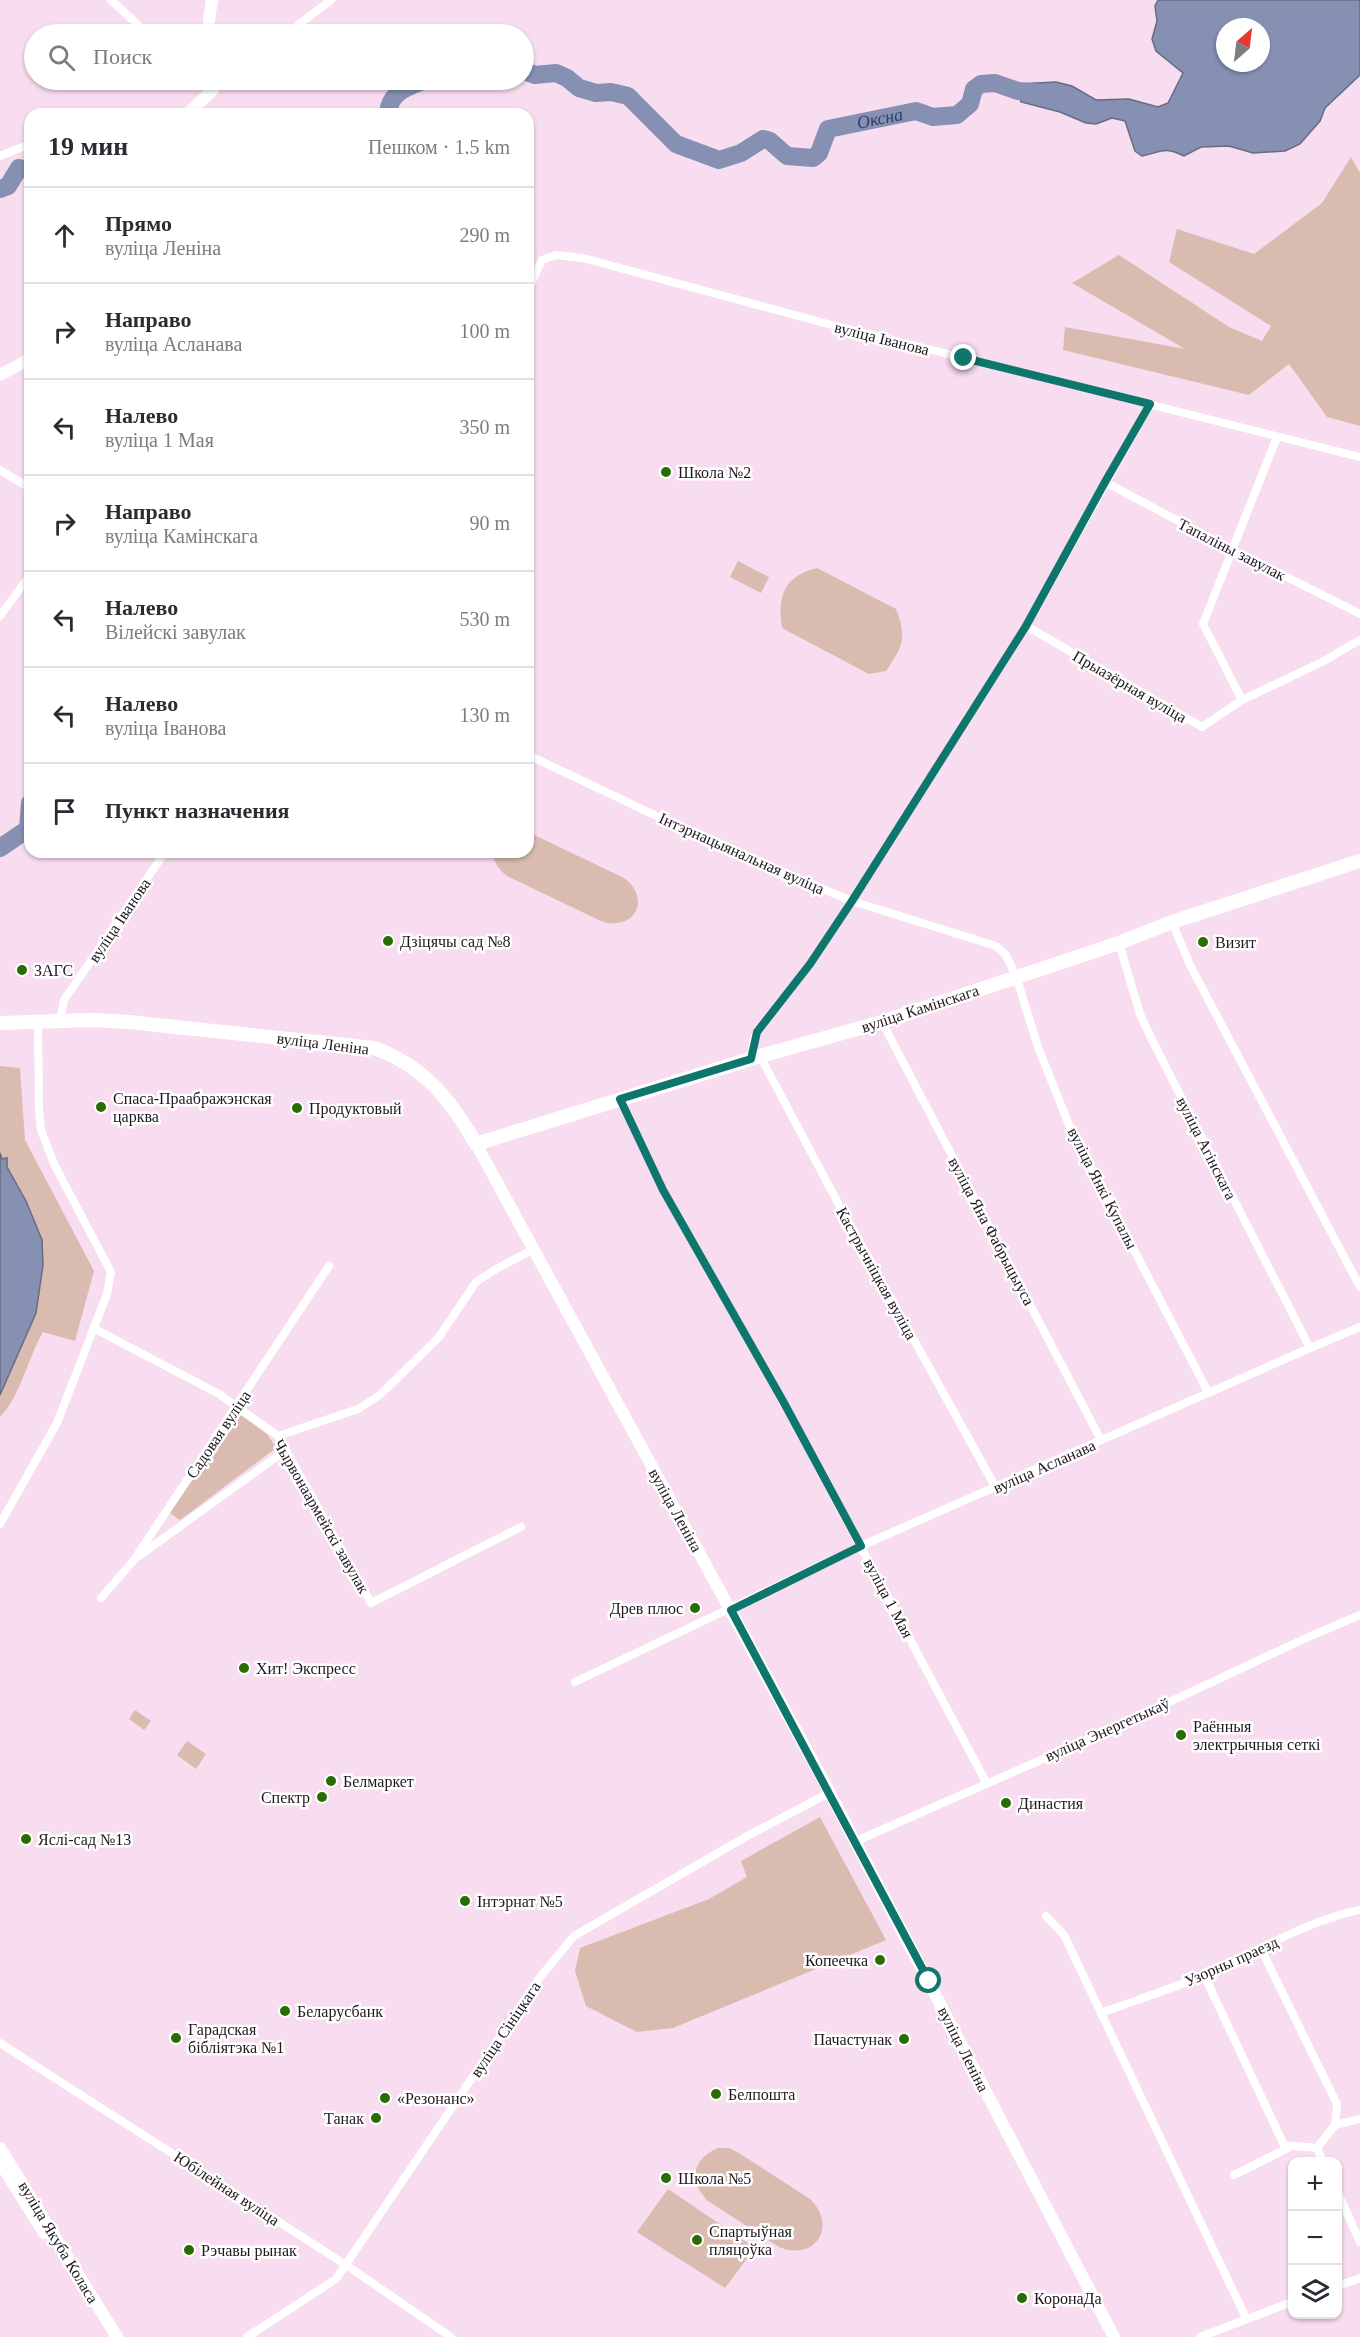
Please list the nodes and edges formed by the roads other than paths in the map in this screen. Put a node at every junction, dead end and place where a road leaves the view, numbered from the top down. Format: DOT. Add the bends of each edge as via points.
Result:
graph roads {
  1 [pos="111,0"];
  2 [pos="212,0"];
  3 [pos="331,0"];
  4 [pos="137,24"];
  5 [pos="208,24"];
  6 [pos="299,24"];
  7 [pos="213,90"];
  8 [pos="194,108"];
  9 [pos="24,146"];
  10 [pos="0,156"];
  11 [pos="534,277"];
  12 [pos="24,362"];
  13 [pos="0,375"];
  14 [pos="1150,404"];
  15 [pos="1277,437"];
  16 [pos="1360,457"];
  17 [pos="0,470"];
  18 [pos="1105,482"];
  19 [pos="24,484"];
  20 [pos="1233,550"];
  21 [pos="24,583"];
  22 [pos="1360,614"];
  23 [pos="0,616"];
  24 [pos="1026,626"];
  25 [pos="1360,640"];
  26 [pos="1242,700"];
  27 [pos="534,758"];
  28 [pos="161,858"];
  29 [pos="1360,861"];
  30 [pos="852,901"];
  31 [pos="1172,922"];
  32 [pos="1119,943"];
  33 [pos="1016,976"];
  34 [pos="60,1021"];
  35 [pos="38,1022"];
  36 [pos="882,1022"];
  37 [pos="0,1023"];
  38 [pos="755,1058"];
  39 [pos="620,1099"];
  40 [pos="476,1144"];
  41 [pos="532,1250"];
  42 [pos="328,1266"];
  43 [pos="1360,1287"];
  44 [pos="1360,1327"];
  45 [pos="95,1329"];
  46 [pos="1310,1348"];
  47 [pos="1208,1392"];
  48 [pos="237,1406"];
  49 [pos="278,1436"];
  50 [pos="1101,1440"];
  51 [pos="286,1450"];
  52 [pos="996,1488"];
  53 [pos="0,1524"];
  54 [pos="520,1527"];
  55 [pos="861,1546"];
  56 [pos="134,1560"];
  57 [pos="101,1598"];
  58 [pos="731,1610"];
  59 [pos="1360,1615"];
  60 [pos="575,1682"];
  61 [pos="986,1782"];
  62 [pos="829,1793"];
  63 [pos="854,1842"];
  64 [pos="1360,1910"];
  65 [pos="1046,1916"];
  66 [pos="1261,1949"];
  67 [pos="1204,1975"];
  68 [pos="1101,2013"];
  69 [pos="0,2043"];
  70 [pos="1360,2119"];
  71 [pos="1335,2125"];
  72 [pos="1293,2146"];
  73 [pos="0,2148"];
  74 [pos="1317,2148"];
  75 [pos="1321,2157"];
  76 [pos="0,2163"];
  77 [pos="1234,2175"];
  78 [pos="1342,2202"];
  79 [pos="1360,2242"];
  80 [pos="346,2265"];
  81 [pos="1360,2278"];
  82 [pos="1342,2285"];
  83 [pos="1288,2304"];
  84 [pos="1246,2318"];
  85 [pos="107,2337"];
  86 [pos="117,2337"];
  87 [pos="247,2337"];
  88 [pos="451,2337"];
  89 [pos="1114,2337"];
  90 [pos="1200,2337"];
  1 -- 4 [label="street"];
  2 -- 5 [label="main road"];
  3 -- 6 [label="street"];
  7 -- 8 [label="main road"];
  9 -- 10 [label="street"];
  11 -- 14 [label="street, вуліца Іванова" via="542,260 556,255 583,258"];
  12 -- 13 [label="main road"];
  14 -- 15 [label="street, вуліца Іванова"];
  14 -- 18 [label="street"];
  15 -- 16 [label="street, вуліца Іванова"];
  15 -- 20 [label="street"];
  17 -- 19 [label="street"];
  18 -- 20 [label="street, Тапаліны завулак"];
  18 -- 24 [label="street"];
  20 -- 22 [label="street, Тапаліны завулак"];
  20 -- 26 [label="street" via="1203,624"];
  21 -- 23 [label="street"];
  24 -- 26 [label="street, Прыазёрная вуліца" via="1197,726 1207,726"];
  24 -- 30 [label="street"];
  25 -- 26 [label="street, Прыазёрная вуліца"];
  27 -- 30 [label="street, Інтэрнацыянальная вуліца" via="722,847"];
  28 -- 34 [label="street, вуліца Іванова" via="64,1000"];
  29 -- 31 [label="main road, вуліца Камінскага"];
  30 -- 33 [label="street, Інтэрнацыянальная вуліца" via="996,946 1006,955"];
  30 -- 38 [label="street" via="757,1032"];
  31 -- 32 [label="main road, вуліца Камінскага"];
  31 -- 43 [label="street" via="1190,966"];
  32 -- 33 [label="main road, вуліца Камінскага"];
  32 -- 46 [label="street, вуліца Агінскага" via="1152,1040"];
  33 -- 36 [label="main road, вуліца Камінскага"];
  33 -- 47 [label="street, вуліца Янкі Купалы" via="1038,1047 1069,1125"];
  34 -- 35 [label="main road, вуліца Леніна"];
  34 -- 40 [label="main road, вуліца Леніна" via="129,1022 374,1048 401,1059 424,1075"];
  35 -- 37 [label="main road, вуліца Леніна"];
  35 -- 45 [label="street" via="41,1130 54,1164 111,1272"];
  36 -- 38 [label="main road, вуліца Камінскага"];
  36 -- 50 [label="street, вуліца Яна Фабрыцыуса"];
  38 -- 39 [label="main road, вуліца Камінскага"];
  38 -- 52 [label="street, Кастрычніцкая вуліца"];
  39 -- 40 [label="main road, вуліца Камінскага"];
  39 -- 55 [label="street, вуліца 1 Мая" via="663,1190"];
  40 -- 41 [label="main road, вуліца Леніна"];
  41 -- 49 [label="street" via="476,1282 439,1337 381,1395 358,1409"];
  41 -- 58 [label="main road, вуліца Леніна"];
  42 -- 48 [label="street, Садовая вуліца"];
  44 -- 46 [label="street, вуліца Асланава"];
  45 -- 48 [label="street, Чырвонаармейскі завулак"];
  45 -- 53 [label="street" via="57,1423"];
  46 -- 47 [label="street, вуліца Асланава"];
  47 -- 50 [label="street, вуліца Асланава"];
  48 -- 49 [label="street, Чырвонаармейскі завулак"];
  48 -- 56 [label="street, Садовая вуліца"];
  49 -- 51 [label="street, Чырвонаармейскі завулак"];
  50 -- 52 [label="street, вуліца Асланава"];
  51 -- 54 [label="street, Чырвонаармейскі завулак" via="371,1603"];
  51 -- 56 [label="street"];
  52 -- 55 [label="street, вуліца Асланава"];
  55 -- 58 [label="street, вуліца Асланава"];
  55 -- 61 [label="street, вуліца 1 Мая"];
  56 -- 57 [label="street, Садовая вуліца"];
  58 -- 60 [label="street, вуліца Асланава"];
  58 -- 62 [label="main road, вуліца Леніна"];
  59 -- 61 [label="street, вуліца Энергетыкаў"];
  61 -- 63 [label="street, вуліца Энергетыкаў"];
  62 -- 63 [label="main road, вуліца Леніна"];
  62 -- 80 [label="street, вуліца Сініцкага" via="574,1936 541,1976"];
  63 -- 89 [label="main road, вуліца Леніна"];
  64 -- 66 [label="street, Узорны праезд" via="1344,1913"];
  65 -- 68 [label="street" via="1064,1935"];
  66 -- 67 [label="street, Узорны праезд"];
  66 -- 71 [label="street" via="1337,2104"];
  67 -- 68 [label="street, Узорны праезд"];
  67 -- 72 [label="street" via="1284,2145"];
  68 -- 84 [label="street"];
  69 -- 80 [label="street, Юбілейная вуліца"];
  70 -- 71 [label="street"];
  71 -- 74 [label="street"];
  72 -- 74 [label="street"];
  72 -- 77 [label="street"];
  73 -- 86 [label="main road, вуліца Якуба Коласа"];
  74 -- 75 [label="street"];
  76 -- 85 [label="main road, вуліца Якуба Коласа"];
  78 -- 79 [label="street"];
  80 -- 87 [label="street, вуліца Сініцкага" via="336,2279"];
  80 -- 88 [label="street, Юбілейная вуліца"];
  81 -- 82 [label="street"];
  83 -- 84 [label="street"];
  84 -- 90 [label="street"];
}
